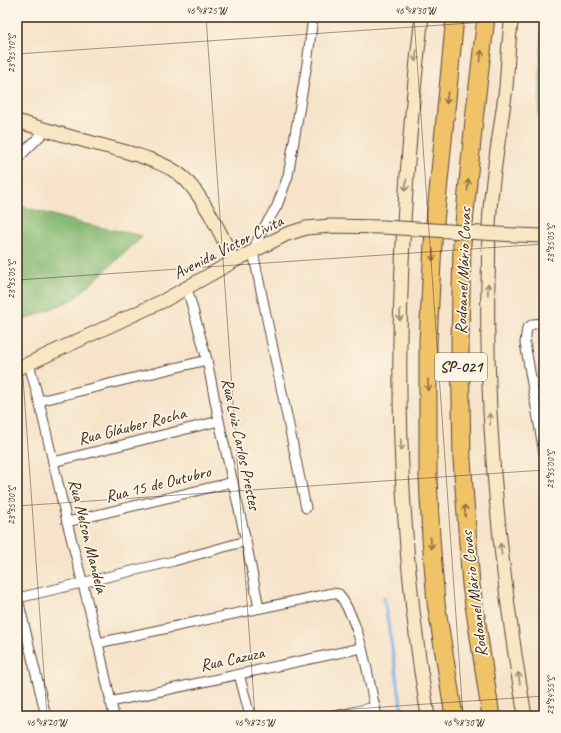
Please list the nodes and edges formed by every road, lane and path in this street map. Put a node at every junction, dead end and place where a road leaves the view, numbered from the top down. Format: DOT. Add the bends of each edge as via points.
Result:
graph roads {
  1 [pos="313,17"];
  2 [pos="422,17"];
  3 [pos="455,17"];
  4 [pos="486,17"];
  5 [pos="512,17"];
  6 [pos="17,121"];
  7 [pos="46,130"];
  8 [pos="17,158"];
  9 [pos="544,236"];
  10 [pos="253,252"];
  11 [pos="234,261"];
  12 [pos="187,288"];
  13 [pos="544,323"];
  14 [pos="207,360"];
  15 [pos="29,364"];
  16 [pos="17,369"];
  17 [pos="40,401"];
  18 [pos="219,421"];
  19 [pos="544,453"];
  20 [pos="52,462"];
  21 [pos="233,482"];
  22 [pos="306,508"];
  23 [pos="67,522"];
  24 [pos="246,541"];
  25 [pos="84,582"];
  26 [pos="17,597"];
  27 [pos="259,608"];
  28 [pos="98,643"];
  29 [pos="361,648"];
  30 [pos="239,674"];
  31 [pos="486,683"];
  32 [pos="110,702"];
  33 [pos="376,712"];
  34 [pos="46,716"];
  35 [pos="114,716"];
  36 [pos="250,716"];
  37 [pos="335,716"];
  38 [pos="428,716"];
  39 [pos="454,716"];
  40 [pos="491,716"];
  41 [pos="501,716"];
  42 [pos="525,716"];
  1 -- 10 [label="street" via="288,176 277,206 260,234"];
  2 -- 38 [label="main road, one-way" via="414,70 399,359 401,463 408,560"];
  3 -- 39 [label="highway, Rodoanel Mário Covas / SP-021, one-way" via="433,243 428,341 428,477 436,603"];
  31 -- 4 [label="highway, Rodoanel Mário Covas / SP-021, one-way" via="471,584 466,525 460,344 462,244"];
  42 -- 5 [label="main road, one-way" via="497,511 487,333 490,210 506,88"];
  6 -- 7 [label="main road"];
  7 -- 8 [label="street"];
  7 -- 11 [label="main road" via="138,155 170,168 185,179 197,195"];
  9 -- 10 [label="main road, Avenida Victor Civita, bridge" via="331,226 306,228 287,234"];
  10 -- 11 [label="main road, Avenida Victor Civita"];
  10 -- 22 [label="street"];
  11 -- 12 [label="main road, Avenida Victor Civita"];
  12 -- 14 [label="street, Rua Luiz Carlos Prestes"];
  12 -- 15 [label="main road, Avenida Victor Civita"];
  13 -- 19 [label="street" via="533,324 527,328 525,343"];
  14 -- 17 [label="street"];
  14 -- 18 [label="street, Rua Luiz Carlos Prestes"];
  15 -- 16 [label="main road, Avenida Victor Civita"];
  15 -- 17 [label="street, Rua Nelson Mandela"];
  17 -- 20 [label="street, Rua Nelson Mandela"];
  18 -- 20 [label="street, Rua Gláuber Rocha"];
  18 -- 21 [label="street, Rua Luiz Carlos Prestes"];
  20 -- 23 [label="street, Rua Nelson Mandela"];
  21 -- 23 [label="street, Rua 15 de Outubro"];
  21 -- 24 [label="street, Rua Luiz Carlos Prestes"];
  23 -- 25 [label="street, Rua Nelson Mandela"];
  24 -- 25 [label="street"];
  24 -- 27 [label="street, Rua Luiz Carlos Prestes"];
  25 -- 26 [label="street"];
  25 -- 28 [label="street, Rua Nelson Mandela"];
  26 -- 34 [label="street"];
  27 -- 28 [label="street"];
  27 -- 29 [label="street" via="332,593 339,594 352,618"];
  28 -- 32 [label="street, Rua Nelson Mandela"];
  29 -- 30 [label="street, Rua Cazuza"];
  29 -- 33 [label="street"];
  30 -- 32 [label="street, Rua Cazuza"];
  30 -- 36 [label="street"];
  31 -- 40 [label="highway, Rodoanel Mário Covas / SP-021"];
  31 -- 41 [label="highway"];
  32 -- 35 [label="street, Rua Nelson Mandela"];
  33 -- 37 [label="street"];
}
